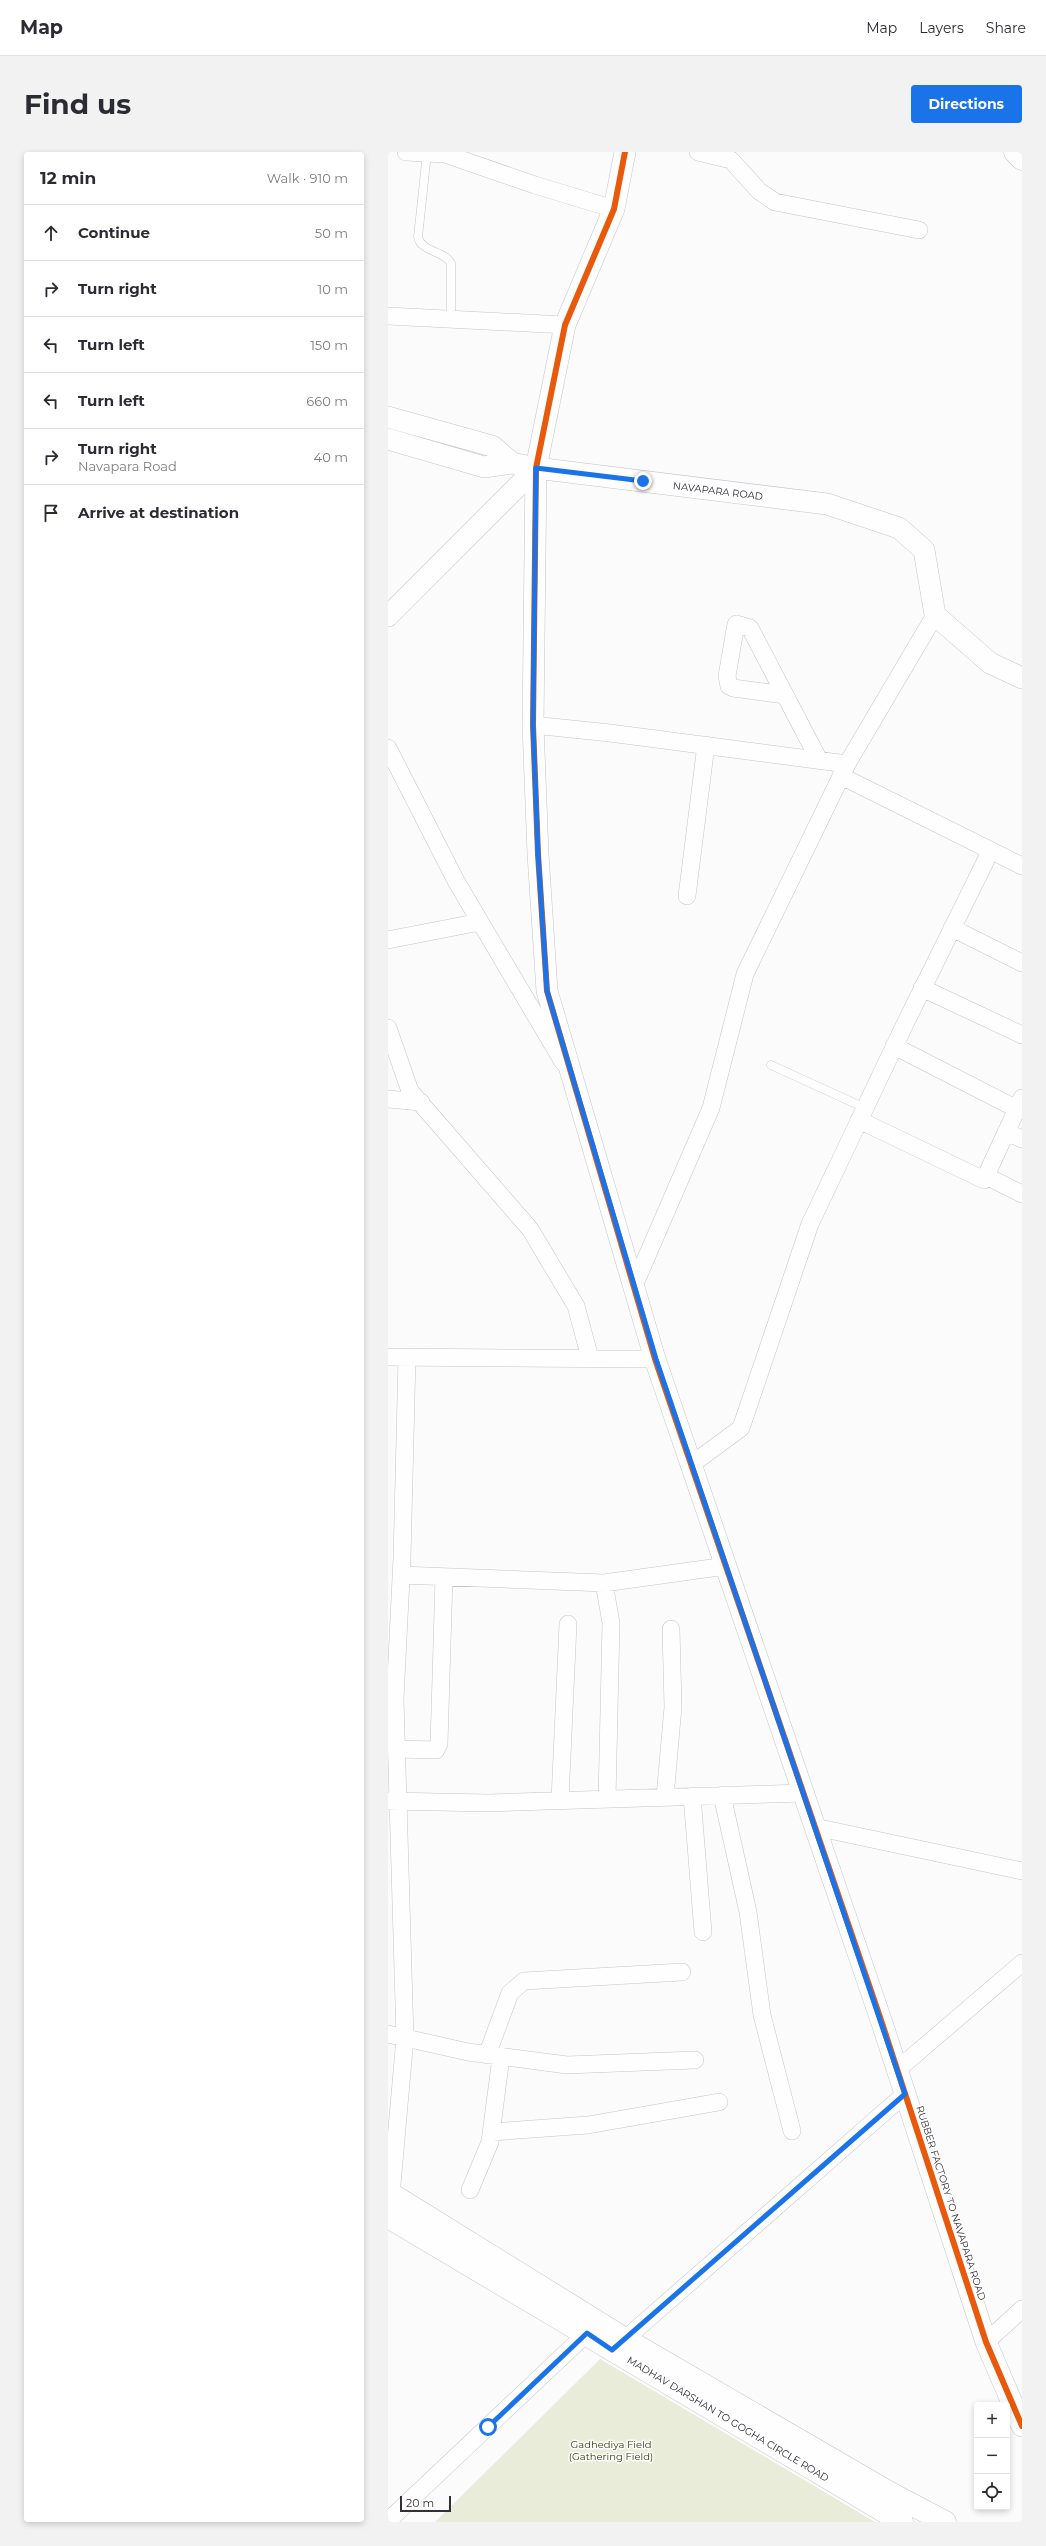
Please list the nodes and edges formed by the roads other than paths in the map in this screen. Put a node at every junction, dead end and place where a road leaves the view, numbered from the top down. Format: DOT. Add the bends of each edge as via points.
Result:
graph roads {
  1 [pos="406,152"];
  2 [pos="626,152"];
  3 [pos="698,152"];
  4 [pos="1016,152"];
  5 [pos="427,153"];
  6 [pos="1022,159"];
  7 [pos="614,209"];
  8 [pos="919,230"];
  9 [pos="388,316"];
  10 [pos="452,319"];
  11 [pos="565,324"];
  12 [pos="388,417"];
  13 [pos="388,439"];
  14 [pos="512,462"];
  15 [pos="536,468"];
  16 [pos="935,614"];
  17 [pos="388,616"];
  18 [pos="1022,678"];
  19 [pos="785,695"];
  20 [pos="533,725"];
  21 [pos="706,745"];
  22 [pos="388,748"];
  23 [pos="819,760"];
  24 [pos="844,770"];
  25 [pos="990,852"];
  26 [pos="1022,866"];
  27 [pos="688,896"];
  28 [pos="480,922"];
  29 [pos="952,928"];
  30 [pos="388,940"];
  31 [pos="1022,963"];
  32 [pos="922,988"];
  33 [pos="388,1028"];
  34 [pos="1022,1035"];
  35 [pos="894,1046"];
  36 [pos="391,1048"];
  37 [pos="772,1065"];
  38 [pos="573,1079"];
  39 [pos="388,1099"];
  40 [pos="420,1102"];
  41 [pos="1019,1103"];
  42 [pos="862,1114"];
  43 [pos="1006,1132"];
  44 [pos="1022,1139"];
  45 [pos="986,1176"];
  46 [pos="1022,1194"];
  47 [pos="634,1286"];
  48 [pos="388,1358"];
  49 [pos="407,1358"];
  50 [pos="590,1358"];
  51 [pos="656,1359"];
  52 [pos="692,1464"];
  53 [pos="396,1478"];
  54 [pos="726,1566"];
  55 [pos="444,1577"];
  56 [pos="604,1583"];
  57 [pos="396,1584"];
  58 [pos="568,1624"];
  59 [pos="671,1629"];
  60 [pos="393,1640"];
  61 [pos="396,1749"];
  62 [pos="804,1793"];
  63 [pos="722,1795"];
  64 [pos="692,1796"];
  65 [pos="665,1797"];
  66 [pos="607,1799"];
  67 [pos="560,1800"];
  68 [pos="393,1802"];
  69 [pos="815,1827"];
  70 [pos="1022,1871"];
  71 [pos="395,1931"];
  72 [pos="703,1932"];
  73 [pos="1022,1963"];
  74 [pos="682,1972"];
  75 [pos="388,2034"];
  76 [pos="405,2038"];
  77 [pos="494,2056"];
  78 [pos="695,2060"];
  79 [pos="897,2070"];
  80 [pos="905,2094"];
  81 [pos="719,2102"];
  82 [pos="792,2131"];
  83 [pos="492,2132"];
  84 [pos="470,2190"];
  85 [pos="390,2193"];
  86 [pos="389,2217"];
  87 [pos="1022,2309"];
  88 [pos="587,2333"];
  89 [pos="986,2342"];
  90 [pos="619,2345"];
  91 [pos="1022,2426"];
  92 [pos="388,2521"];
  93 [pos="902,2522"];
  94 [pos="945,2522"];
  1 -- 5 [label="street"];
  2 -- 7 [label="street, RUBBER FACTORY TO NAVAPARA ROAD"];
  3 -- 8 [label="street" via="731,160 759,191 775,202"];
  4 -- 6 [label="main road"];
  5 -- 7 [label="street" via="445,154"];
  5 -- 10 [label="lane" via="418,236 423,246 444,256 450,263"];
  7 -- 11 [label="street, RUBBER FACTORY TO NAVAPARA ROAD"];
  9 -- 10 [label="street"];
  10 -- 11 [label="street"];
  11 -- 15 [label="street, RUBBER FACTORY TO NAVAPARA ROAD"];
  12 -- 14 [label="street" via="492,446"];
  13 -- 14 [label="street" via="484,467"];
  14 -- 15 [label="street, NAVAPARA ROAD"];
  15 -- 16 [label="street, NAVAPARA ROAD" via="827,504 899,528 924,550"];
  15 -- 17 [label="street"];
  15 -- 20 [label="street, RUBBER FACTORY TO NAVAPARA ROAD"];
  16 -- 18 [label="street" via="990,663"];
  16 -- 24 [label="street"];
  19 -- 23 [label="street"];
  20 -- 21 [label="street"];
  20 -- 38 [label="street, RUBBER FACTORY TO NAVAPARA ROAD" via="547,991"];
  21 -- 23 [label="street"];
  21 -- 27 [label="street"];
  22 -- 28 [label="street" via="456,881"];
  23 -- 24 [label="street"];
  24 -- 25 [label="street"];
  24 -- 47 [label="street" via="745,974 711,1108"];
  25 -- 26 [label="street"];
  25 -- 29 [label="street"];
  28 -- 30 [label="street"];
  28 -- 38 [label="street"];
  29 -- 31 [label="street"];
  29 -- 32 [label="street"];
  32 -- 34 [label="street"];
  32 -- 35 [label="street"];
  33 -- 36 [label="street"];
  35 -- 41 [label="street"];
  35 -- 42 [label="street"];
  36 -- 40 [label="street" via="410,1091"];
  37 -- 42 [label="lane"];
  38 -- 47 [label="street, RUBBER FACTORY TO NAVAPARA ROAD"];
  39 -- 40 [label="street"];
  40 -- 50 [label="street" via="530,1229 576,1306"];
  41 -- 43 [label="street"];
  42 -- 45 [label="street" via="984,1180"];
  42 -- 52 [label="street" via="810,1224 741,1428"];
  43 -- 44 [label="street"];
  43 -- 45 [label="street"];
  45 -- 46 [label="street"];
  47 -- 51 [label="street, RUBBER FACTORY TO NAVAPARA ROAD"];
  48 -- 49 [label="street"];
  49 -- 50 [label="street"];
  49 -- 53 [label="street"];
  50 -- 51 [label="street"];
  51 -- 52 [label="street, RUBBER FACTORY TO NAVAPARA ROAD"];
  52 -- 54 [label="street, RUBBER FACTORY TO NAVAPARA ROAD"];
  53 -- 57 [label="street"];
  54 -- 56 [label="street"];
  54 -- 62 [label="street, RUBBER FACTORY TO NAVAPARA ROAD"];
  55 -- 56 [label="street"];
  55 -- 57 [label="street"];
  55 -- 61 [label="street" via="439,1744 436,1750"];
  56 -- 66 [label="street" via="611,1623"];
  57 -- 60 [label="street"];
  58 -- 67 [label="street"];
  59 -- 65 [label="street" via="673,1707"];
  60 -- 61 [label="street"];
  61 -- 68 [label="street"];
  62 -- 63 [label="street"];
  62 -- 69 [label="street, RUBBER FACTORY TO NAVAPARA ROAD"];
  63 -- 64 [label="street"];
  63 -- 82 [label="street" via="748,1912 762,2015"];
  64 -- 65 [label="street"];
  64 -- 72 [label="street"];
  65 -- 66 [label="street"];
  66 -- 67 [label="street"];
  67 -- 68 [label="street"];
  68 -- 71 [label="street"];
  69 -- 70 [label="street"];
  69 -- 79 [label="street, RUBBER FACTORY TO NAVAPARA ROAD"];
  71 -- 76 [label="street"];
  73 -- 79 [label="street"];
  74 -- 77 [label="street" via="524,1981 510,1993"];
  75 -- 76 [label="street"];
  76 -- 77 [label="street"];
  76 -- 85 [label="street"];
  77 -- 78 [label="street" via="568,2065"];
  77 -- 83 [label="street"];
  79 -- 80 [label="street, RUBBER FACTORY TO NAVAPARA ROAD"];
  80 -- 89 [label="street, RUBBER FACTORY TO NAVAPARA ROAD"];
  80 -- 90 [label="street"];
  81 -- 83 [label="street" via="588,2125"];
  83 -- 84 [label="street"];
  85 -- 86 [label="street"];
  85 -- 90 [label="main road"];
  86 -- 88 [label="main road, MADHAV DARSHAN TO GOGHA CIRCLE ROAD"];
  87 -- 89 [label="street"];
  88 -- 90 [label="main road, MADHAV DARSHAN TO GOGHA CIRCLE ROAD"];
  88 -- 92 [label="street"];
  89 -- 91 [label="street, RUBBER FACTORY TO NAVAPARA ROAD"];
  90 -- 93 [label="main road, MADHAV DARSHAN TO GOGHA CIRCLE ROAD"];
  90 -- 94 [label="main road"];
}
